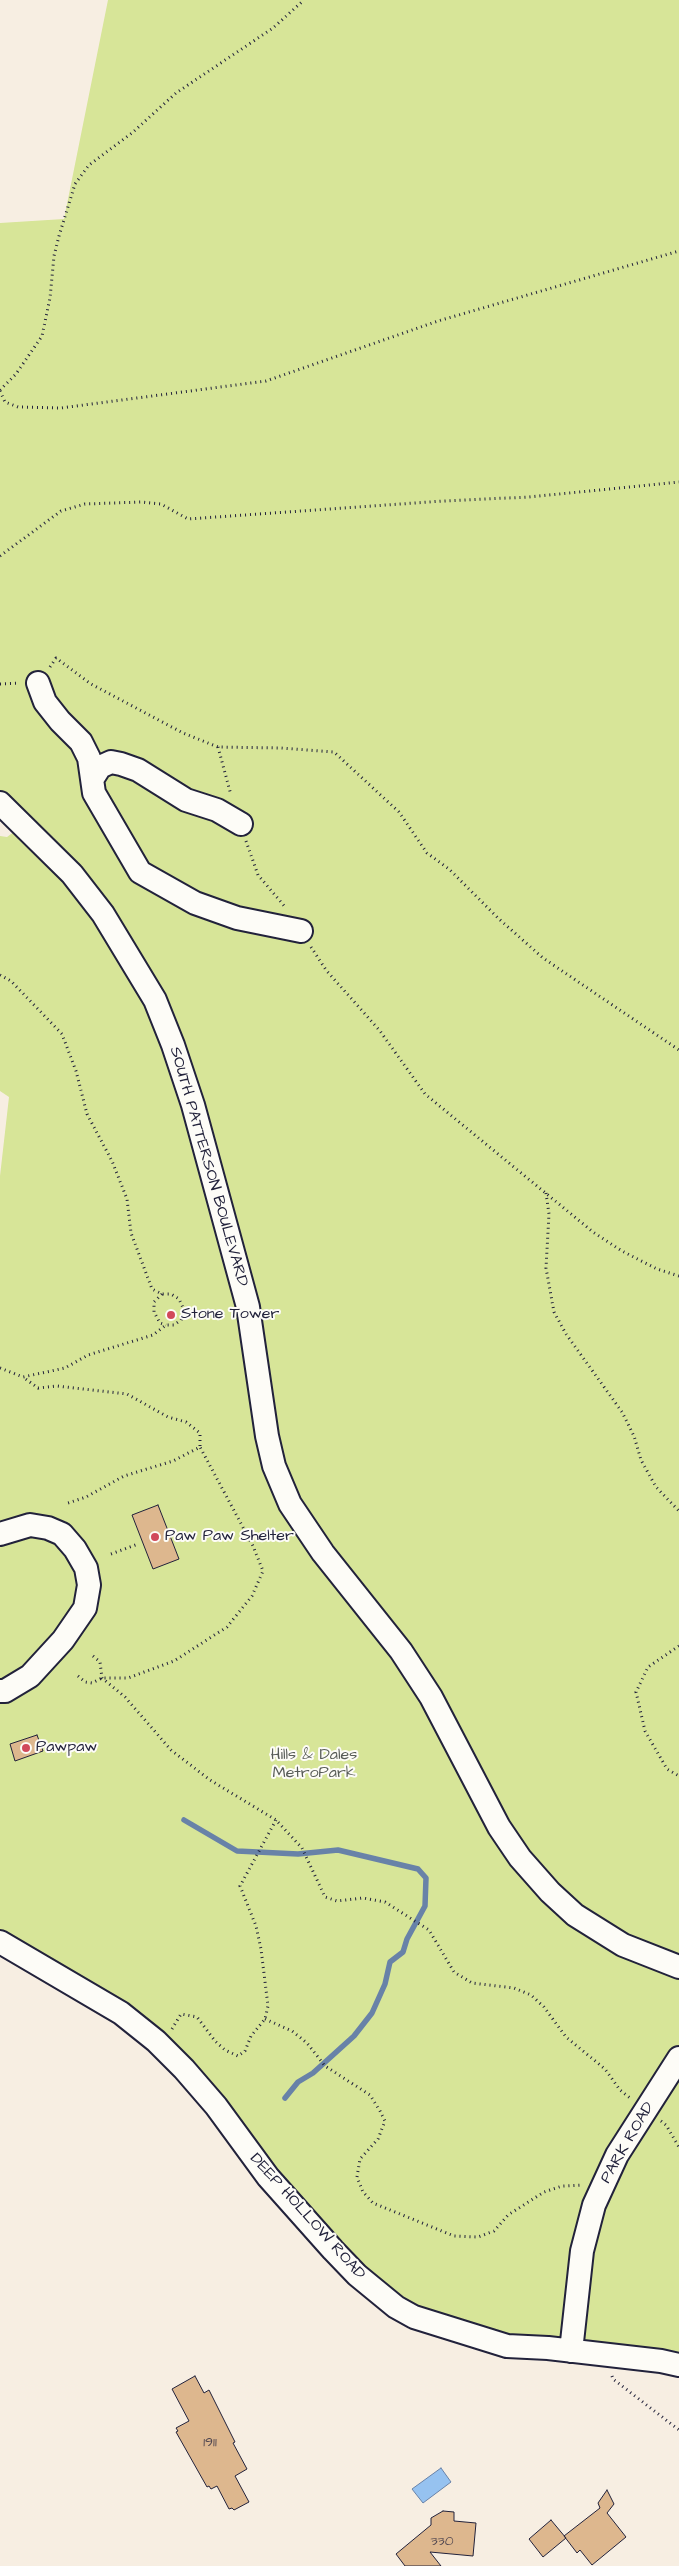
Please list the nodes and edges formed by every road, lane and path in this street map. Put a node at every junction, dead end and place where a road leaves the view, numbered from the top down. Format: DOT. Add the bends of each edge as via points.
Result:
graph roads {
  1 [pos="304,0"];
  2 [pos="679,251"];
  3 [pos="0,391"];
  4 [pos="679,482"];
  5 [pos="0,556"];
  6 [pos="38,683"];
  7 [pos="0,684"];
  8 [pos="218,747"];
  9 [pos="93,778"];
  10 [pos="0,803"];
  11 [pos="241,824"];
  12 [pos="301,931"];
  13 [pos="0,975"];
  14 [pos="679,1050"];
  15 [pos="546,1192"];
  16 [pos="679,1276"];
  17 [pos="162,1294"];
  18 [pos="166,1325"];
  19 [pos="0,1368"];
  20 [pos="23,1377"];
  21 [pos="200,1447"];
  22 [pos="65,1504"];
  23 [pos="679,1511"];
  24 [pos="0,1534"];
  25 [pos="138,1544"];
  26 [pos="110,1554"];
  27 [pos="679,1646"];
  28 [pos="93,1656"];
  29 [pos="78,1676"];
  30 [pos="102,1678"];
  31 [pos="0,1691"];
  32 [pos="679,1776"];
  33 [pos="276,1820"];
  34 [pos="0,1942"];
  35 [pos="679,1967"];
  36 [pos="265,2018"];
  37 [pos="163,2048"];
  38 [pos="679,2058"];
  39 [pos="647,2110"];
  40 [pos="679,2147"];
  41 [pos="605,2182"];
  42 [pos="571,2352"];
  43 [pos="611,2357"];
  44 [pos="679,2366"];
  45 [pos="679,2430"];
  1 -- 3 [label="path" via="273,28 176,93 132,133 89,164 76,184 59,236 42,336"];
  2 -- 3 [label="path" via="438,321 266,381 61,408 18,407 5,402"];
  4 -- 5 [label="path" via="529,497 188,519 161,504 85,504 61,511"];
  6 -- 7 [label="path"];
  6 -- 8 [label="path" via="56,658 91,684 183,733"];
  6 -- 9 [label="street" via="45,702 81,742 89,758"];
  8 -- 11 [label="path"];
  8 -- 14 [label="path" via="334,752 399,812 427,852 544,958"];
  9 -- 11 [label="street" via="100,767 111,762 121,764 138,770 186,800 217,810"];
  9 -- 12 [label="street" via="94,792 140,872 195,904 237,918"];
  10 -- 35 [label="street, SOUTH PATTERSON BOULEVARD" via="72,874 103,914 154,1000 173,1045 193,1105 248,1307 267,1436 274,1466 290,1504 323,1554 401,1651 431,1697 499,1827 520,1858 575,1915 623,1945"];
  11 -- 12 [label="path" via="258,875 279,898"];
  12 -- 15 [label="path" via="326,970 380,1032 425,1094"];
  13 -- 17 [label="path" via="11,981 62,1034 87,1114 112,1161 127,1199 131,1233 152,1288"];
  15 -- 16 [label="path" via="593,1232 622,1251"];
  15 -- 23 [label="path" via="549,1214 546,1268 554,1312 622,1412 634,1436 640,1460 656,1487"];
  17 -- 18 [label="path" via="154,1302 154,1312 160,1323"];
  17 -- 18 [label="path" via="171,1294 179,1299 185,1312 174,1325"];
  18 -- 20 [label="path" via="153,1336 88,1355 65,1368"];
  19 -- 20 [label="path"];
  20 -- 21 [label="path" via="38,1388 57,1386 127,1394 168,1417 186,1422 200,1433"];
  21 -- 22 [label="path" via="172,1461 124,1476 86,1497"];
  21 -- 30 [label="path" via="263,1571 252,1596 227,1627 201,1646 174,1661 128,1678"];
  24 -- 31 [label="street" via="30,1525 62,1534 82,1562 89,1585 85,1608 63,1640 30,1676"];
  25 -- 26 [label="path"];
  27 -- 32 [label="path" via="648,1667 636,1692 645,1731 667,1769"];
  28 -- 30 [label="path" via="100,1662"];
  29 -- 30 [label="path" via="92,1683"];
  30 -- 33 [label="path" via="125,1697 171,1750 210,1780"];
  33 -- 36 [label="path" via="240,1886 256,1926 261,1949 268,2006"];
  33 -- 39 [label="path" via="302,1848 325,1896 337,1901 363,1898 385,1902 429,1930 454,1972 472,1983 514,1988 531,1995 566,2037 605,2069 620,2090"];
  34 -- 37 [label="street, DEEP HOLLOW ROAD" via="121,2013"];
  36 -- 37 [label="path" via="238,2056 215,2041 197,2016 181,2014"];
  36 -- 41 [label="path" via="292,2031 307,2043 325,2066 370,2095 385,2122 378,2139 360,2159 358,2177 363,2192 374,2203 454,2236 478,2237 494,2231 508,2215 544,2192 562,2186"];
  37 -- 42 [label="street, DEEP HOLLOW ROAD" via="216,2106 253,2159 294,2206 357,2275 396,2307 414,2317 508,2346"];
  38 -- 39 [label="street, PARK ROAD"];
  39 -- 40 [label="path" via="666,2125"];
  39 -- 41 [label="street, PARK ROAD" via="617,2156"];
  41 -- 42 [label="street, PARK ROAD" via="594,2205 582,2251"];
  42 -- 43 [label="street, DEEP HOLLOW ROAD"];
  43 -- 44 [label="street, DEEP HOLLOW ROAD" via="661,2361"];
  43 -- 45 [label="path" via="613,2379"];
}
